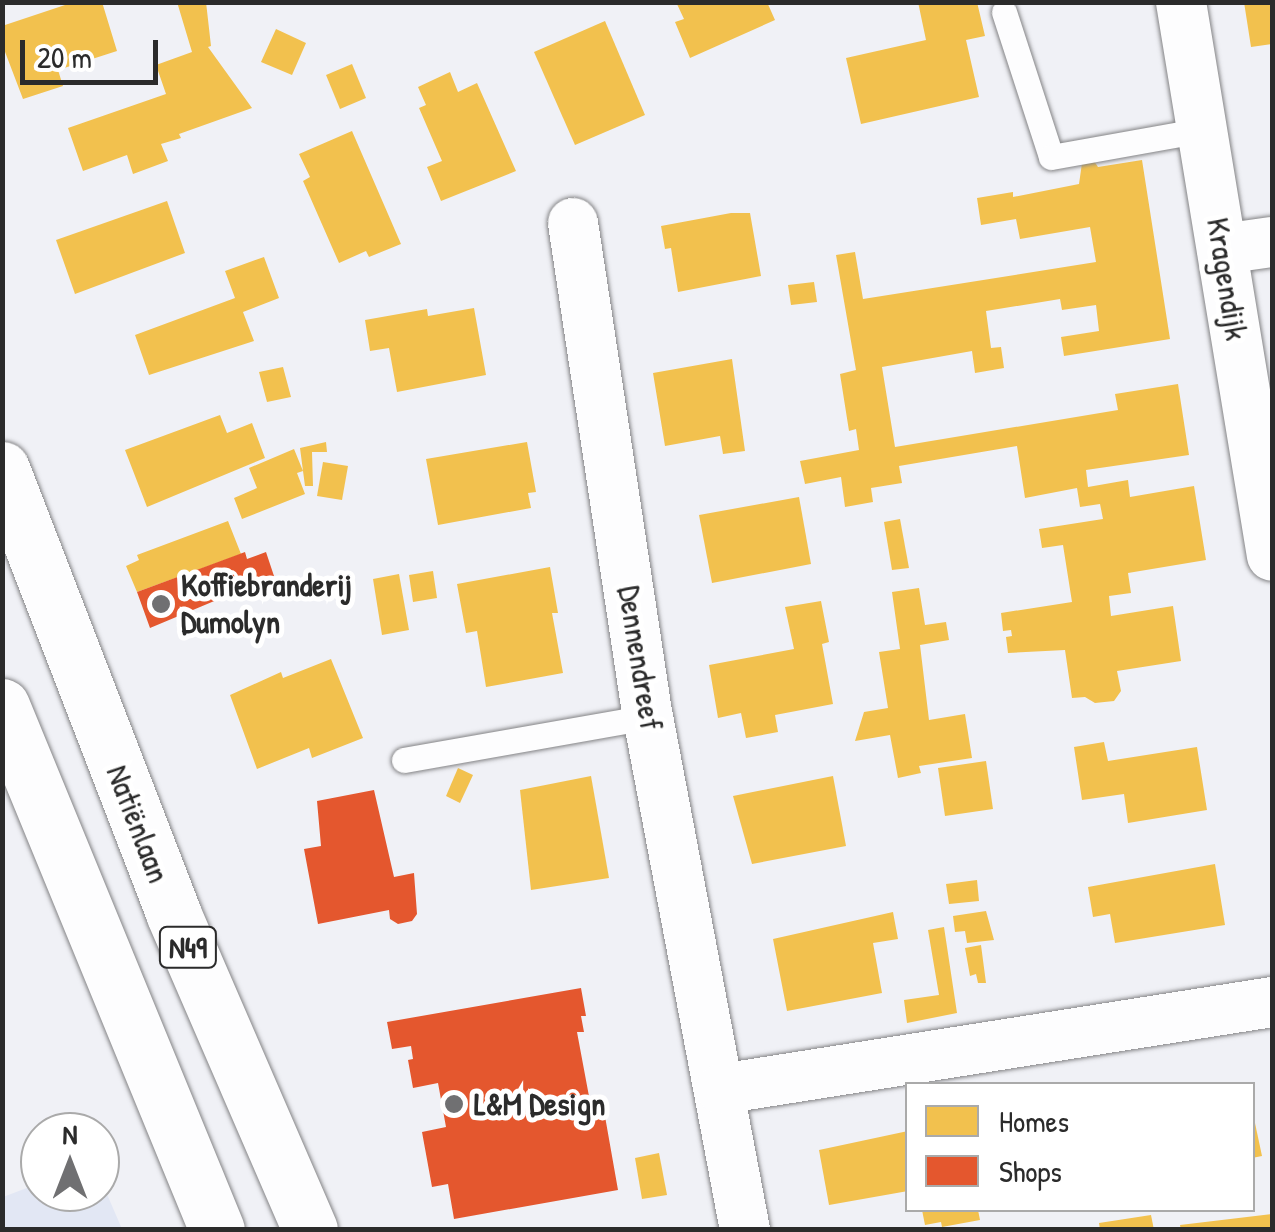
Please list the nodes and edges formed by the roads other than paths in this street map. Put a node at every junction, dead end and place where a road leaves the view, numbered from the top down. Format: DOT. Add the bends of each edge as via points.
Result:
graph roads {
  1 [pos="1182,2"];
  2 [pos="1004,12"];
  3 [pos="1202,130"];
  4 [pos="573,224"];
  5 [pos="1272,242"];
  6 [pos="1222,250"];
  7 [pos="2,469"];
  8 [pos="1272,556"];
  9 [pos="2,706"];
  10 [pos="648,717"];
  11 [pos="404,760"];
  12 [pos="1272,1002"];
  13 [pos="721,1089"];
  14 [pos="217,1230"];
  15 [pos="310,1230"];
  16 [pos="745,1230"];
  1 -- 3 [label="street, Kragendijk"];
  2 -- 3 [label="lane" via="1051,157"];
  3 -- 6 [label="street, Kragendijk"];
  4 -- 10 [label="street, Dennendreef"];
  5 -- 6 [label="street"];
  6 -- 8 [label="street, Kragendijk"];
  7 -- 15 [label="main road, Natiënlaan / N49" via="173,913"];
  9 -- 14 [label="main road, N49"];
  10 -- 11 [label="lane"];
  10 -- 13 [label="street, Dennendreef"];
  12 -- 13 [label="street"];
  13 -- 16 [label="street, Dennendreef"];
}
